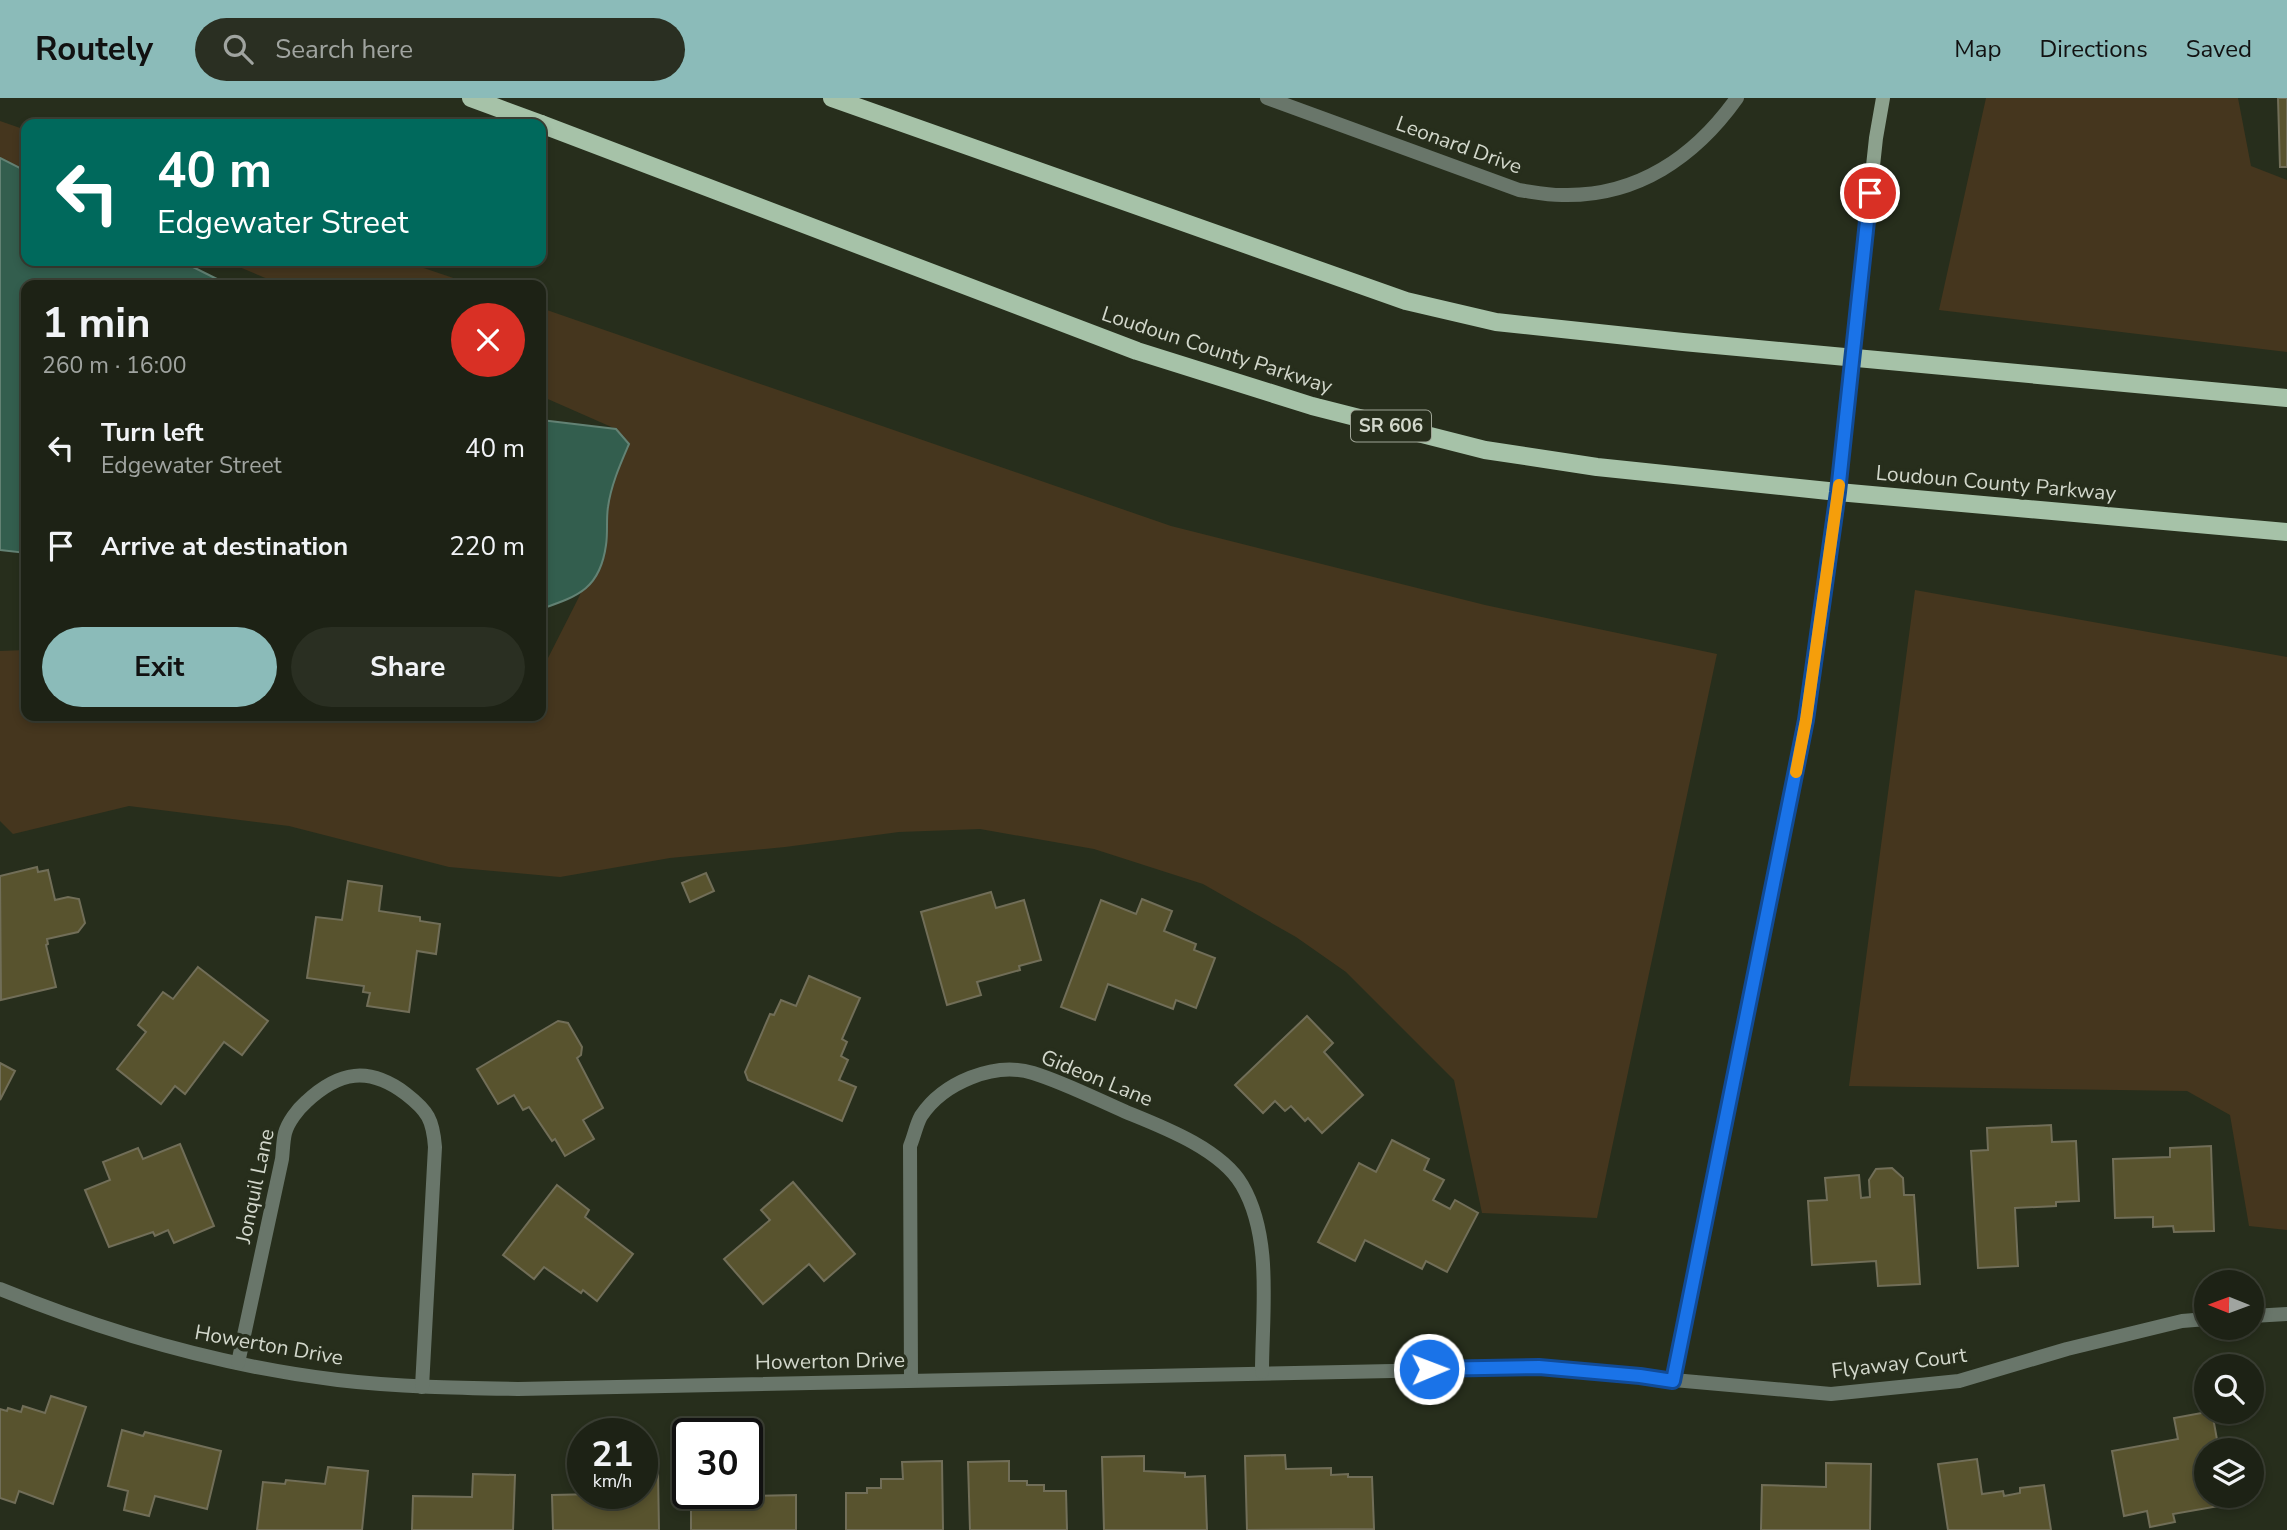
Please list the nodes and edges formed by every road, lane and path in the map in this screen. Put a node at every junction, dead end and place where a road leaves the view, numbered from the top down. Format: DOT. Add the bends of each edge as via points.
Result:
graph roads {
  1 [pos="471,98"];
  2 [pos="832,98"];
  3 [pos="1267,98"];
  4 [pos="1737,98"];
  5 [pos="1883,98"];
  6 [pos="528,119"];
  7 [pos="546,126"];
  8 [pos="1853,357"];
  9 [pos="2287,398"];
  10 [pos="1838,492"];
  11 [pos="2287,532"];
  12 [pos="0,1289"];
  13 [pos="2287,1314"];
  14 [pos="2264,1315"];
  15 [pos="2194,1320"];
  16 [pos="238,1363"];
  17 [pos="1262,1372"];
  18 [pos="911,1380"];
  19 [pos="1673,1381"];
  20 [pos="422,1387"];
  1 -- 6 [label="main road, Loudoun County Parkway / SR 606"];
  2 -- 8 [label="main road" via="1406,301 1496,322"];
  3 -- 4 [label="street, Leonard Drive" via="1519,190 1562,195 1606,191 1647,177 1686,155 1718,125"];
  5 -- 8 [label="street"];
  7 -- 10 [label="main road, Loudoun County Parkway / SR 606" via="1137,351 1312,406 1485,450 1597,467"];
  8 -- 9 [label="main road"];
  8 -- 10 [label="street"];
  10 -- 11 [label="main road, Loudoun County Parkway / SR 606"];
  10 -- 19 [label="street" via="1804,734"];
  12 -- 16 [label="street, Howerton Drive" via="160,1345"];
  13 -- 14 [label="street"];
  15 -- 19 [label="street, Flyaway Court" via="2067,1349 1959,1381 1831,1394"];
  16 -- 20 [label="street, Howerton Drive" via="337,1380"];
  16 -- 20 [label="street, Jonquil Lane" via="285,1132 299,1108 318,1090 344,1077 366,1074 391,1083 423,1107 433,1126"];
  17 -- 18 [label="street, Howerton Drive"];
  17 -- 18 [label="street, Gideon Lane" via="1262,1242 1255,1211 1240,1182 1216,1157 1163,1127 1031,1072 999,1070 965,1079 938,1096 920,1118 910,1146"];
  17 -- 19 [label="street, Howerton Drive" via="1539,1367"];
  18 -- 20 [label="street, Howerton Drive"];
}
